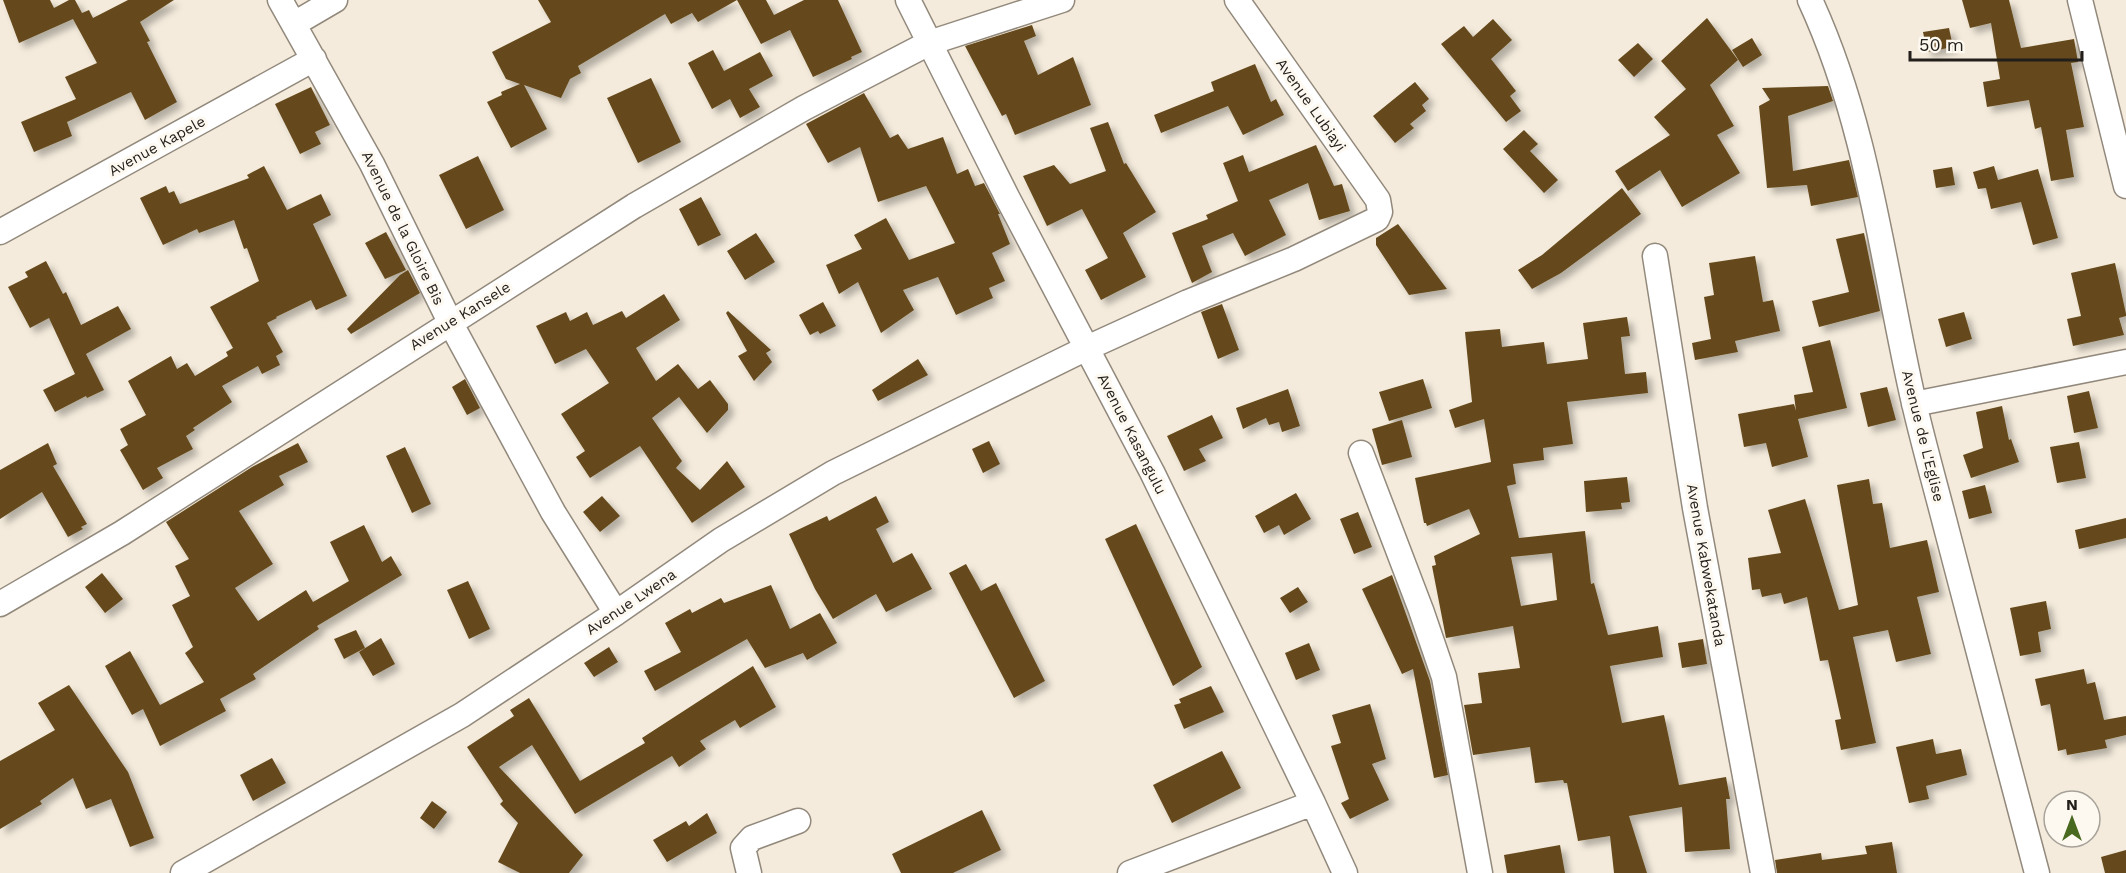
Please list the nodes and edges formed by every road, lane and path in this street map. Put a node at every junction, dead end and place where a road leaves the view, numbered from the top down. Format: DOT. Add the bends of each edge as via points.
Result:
graph roads {
  1 [pos="280,0"];
  2 [pos="335,0"];
  3 [pos="908,0"];
  4 [pos="1062,0"];
  5 [pos="1236,0"];
  6 [pos="1810,0"];
  7 [pos="2080,0"];
  8 [pos="294,24"];
  9 [pos="929,43"];
  10 [pos="314,59"];
  11 [pos="2126,186"];
  12 [pos="1380,212"];
  13 [pos="0,232"];
  14 [pos="1654,256"];
  15 [pos="450,322"];
  16 [pos="1088,348"];
  17 [pos="2126,362"];
  18 [pos="1914,404"];
  19 [pos="1361,453"];
  20 [pos="0,604"];
  21 [pos="616,613"];
  22 [pos="1313,803"];
  23 [pos="798,821"];
  24 [pos="183,873"];
  25 [pos="749,873"];
  26 [pos="1130,873"];
  27 [pos="1345,873"];
  28 [pos="1480,873"];
  29 [pos="1763,873"];
  30 [pos="2037,873"];
  1 -- 8 [label="street, Avenue de la Gloire Bis"];
  2 -- 8 [label="street"];
  3 -- 9 [label="street, Avenue Kasangulu"];
  4 -- 9 [label="street, Avenue Kansele"];
  5 -- 12 [label="street, Avenue Lubiayi" via="1378,200"];
  6 -- 18 [label="street, Avenue de L'Eglise" via="1839,73 1874,199"];
  7 -- 11 [label="street"];
  8 -- 10 [label="street, Avenue de la Gloire Bis"];
  9 -- 15 [label="street, Avenue Kansele" via="804,108 634,206"];
  9 -- 16 [label="street, Avenue Kasangulu"];
  10 -- 13 [label="street, Avenue Kapele"];
  10 -- 15 [label="street, Avenue de la Gloire Bis" via="372,164"];
  12 -- 16 [label="street, Avenue Lwena" via="1377,219 1294,260 1188,302"];
  14 -- 29 [label="street, Avenue Kabwekatanda" via="1695,507"];
  15 -- 20 [label="street, Avenue Kansele" via="122,533"];
  15 -- 21 [label="street, Avenue de la Gloire Bis" via="553,513"];
  16 -- 21 [label="street, Avenue Lwena" via="834,473 722,540"];
  16 -- 22 [label="street, Avenue Kasangulu"];
  17 -- 18 [label="street"];
  18 -- 30 [label="street, Avenue de L'Eglise"];
  19 -- 28 [label="street" via="1444,677"];
  21 -- 24 [label="street, Avenue Lwena" via="462,715"];
  22 -- 26 [label="street"];
  22 -- 27 [label="street, Avenue Kasangulu"];
  23 -- 25 [label="street" via="752,838 743,848"];
}
